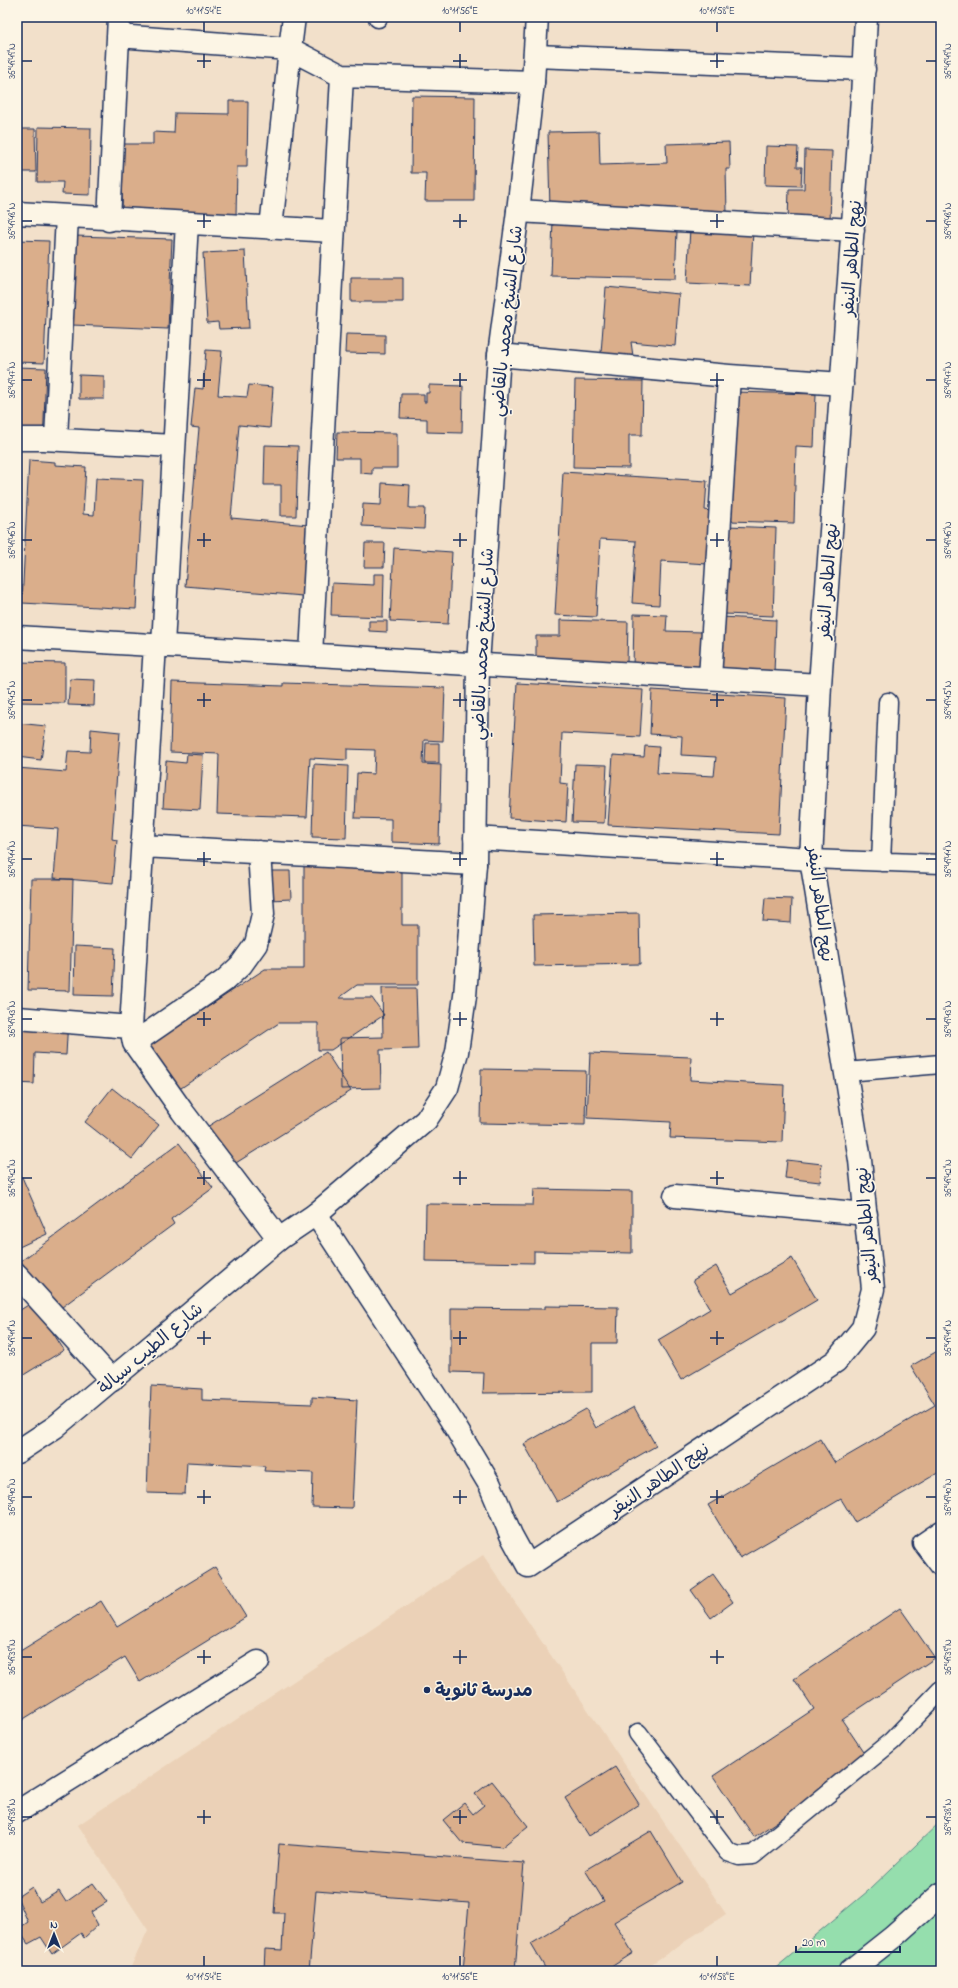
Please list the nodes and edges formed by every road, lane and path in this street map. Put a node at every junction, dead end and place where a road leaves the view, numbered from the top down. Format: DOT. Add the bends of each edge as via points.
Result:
graph roads {
  1 [pos="294,17"];
  2 [pos="537,17"];
  3 [pos="866,17"];
  4 [pos="118,26"];
  5 [pos="290,48"];
  6 [pos="535,56"];
  7 [pos="864,69"];
  8 [pos="342,76"];
  9 [pos="533,82"];
  10 [pos="518,211"];
  11 [pos="17,213"];
  12 [pos="67,216"];
  13 [pos="109,220"];
  14 [pos="187,223"];
  15 [pos="271,228"];
  16 [pos="853,230"];
  17 [pos="333,231"];
  18 [pos="499,355"];
  19 [pos="729,376"];
  20 [pos="842,384"];
  21 [pos="17,439"];
  22 [pos="56,439"];
  23 [pos="174,446"];
  24 [pos="17,637"];
  25 [pos="159,645"];
  26 [pos="311,655"];
  27 [pos="478,664"];
  28 [pos="710,678"];
  29 [pos="820,685"];
  30 [pos="888,702"];
  31 [pos="476,838"];
  32 [pos="142,846"];
  33 [pos="259,852"];
  34 [pos="811,858"];
  35 [pos="881,862"];
  36 [pos="475,864"];
  37 [pos="941,864"];
  38 [pos="17,1018"];
  39 [pos="132,1035"];
  40 [pos="941,1064"];
  41 [pos="846,1072"];
  42 [pos="675,1196"];
  43 [pos="316,1214"];
  44 [pos="866,1214"];
  45 [pos="279,1239"];
  46 [pos="17,1274"];
  47 [pos="112,1380"];
  48 [pos="17,1452"];
  49 [pos="941,1530"];
  50 [pos="941,1568"];
  51 [pos="258,1662"];
  52 [pos="941,1690"];
  53 [pos="638,1733"];
  54 [pos="17,1812"];
  55 [pos="941,1894"];
  56 [pos="850,1971"];
  1 -- 5 [label="main road"];
  2 -- 6 [label="main road, شارع الشيخ محمد بالقاضي"];
  3 -- 7 [label="main road, نهج الطاهر النيفر"];
  4 -- 5 [label="main road"];
  4 -- 13 [label="main road"];
  5 -- 8 [label="main road"];
  5 -- 15 [label="main road"];
  6 -- 7 [label="main road"];
  6 -- 9 [label="main road, شارع الشيخ محمد بالقاضي"];
  7 -- 16 [label="main road, نهج الطاهر النيفر"];
  8 -- 9 [label="main road"];
  8 -- 17 [label="main road"];
  9 -- 10 [label="main road, شارع الشيخ محمد بالقاضي"];
  10 -- 16 [label="main road"];
  10 -- 18 [label="main road, شارع الشيخ محمد بالقاضي"];
  11 -- 12 [label="main road"];
  12 -- 13 [label="main road"];
  12 -- 22 [label="main road"];
  13 -- 14 [label="main road"];
  14 -- 15 [label="main road"];
  14 -- 23 [label="main road"];
  15 -- 17 [label="main road"];
  16 -- 20 [label="main road, نهج الطاهر النيفر"];
  17 -- 26 [label="main road"];
  18 -- 19 [label="main road"];
  18 -- 27 [label="main road, شارع الشيخ محمد بالقاضي"];
  19 -- 20 [label="main road"];
  19 -- 28 [label="main road"];
  20 -- 29 [label="main road, نهج الطاهر النيفر"];
  21 -- 22 [label="main road"];
  22 -- 23 [label="main road"];
  23 -- 25 [label="main road"];
  24 -- 25 [label="main road"];
  25 -- 26 [label="main road"];
  25 -- 32 [label="main road"];
  26 -- 27 [label="main road"];
  27 -- 28 [label="main road"];
  27 -- 31 [label="main road, شارع الشيخ محمد بالقاضي"];
  28 -- 29 [label="main road"];
  29 -- 34 [label="main road, نهج الطاهر النيفر"];
  30 -- 35 [label="lane"];
  31 -- 34 [label="main road"];
  31 -- 36 [label="main road, شارع الشيخ محمد بالقاضي"];
  32 -- 33 [label="main road"];
  32 -- 39 [label="main road"];
  33 -- 36 [label="main road"];
  33 -- 39 [label="main road" via="263,914 256,944 241,965 224,982"];
  34 -- 35 [label="lane"];
  34 -- 41 [label="main road, نهج الطاهر النيفر"];
  35 -- 37 [label="lane"];
  36 -- 43 [label="main road, شارع الشيخ محمد بالقاضي" via="465,996 457,1052 447,1088 426,1120"];
  38 -- 39 [label="main road"];
  39 -- 45 [label="main road" via="182,1111"];
  40 -- 41 [label="lane"];
  41 -- 44 [label="main road, نهج الطاهر النيفر"];
  42 -- 44 [label="main road"];
  43 -- 44 [label="main road, نهج الطاهر النيفر" via="490,1485 511,1535 528,1566 836,1361 863,1328 873,1289"];
  43 -- 45 [label="main road, شارع الطيب سيالة"];
  45 -- 47 [label="main road, شارع الطيب سيالة"];
  46 -- 47 [label="main road"];
  47 -- 48 [label="main road, شارع الطيب سيالة" via="55,1427"];
  49 -- 50 [label="lane" via="922,1543"];
  51 -- 54 [label="main road"];
  52 -- 53 [label="lane" via="892,1742 754,1855 739,1856 728,1852"];
  55 -- 56 [label="main road"];
}
